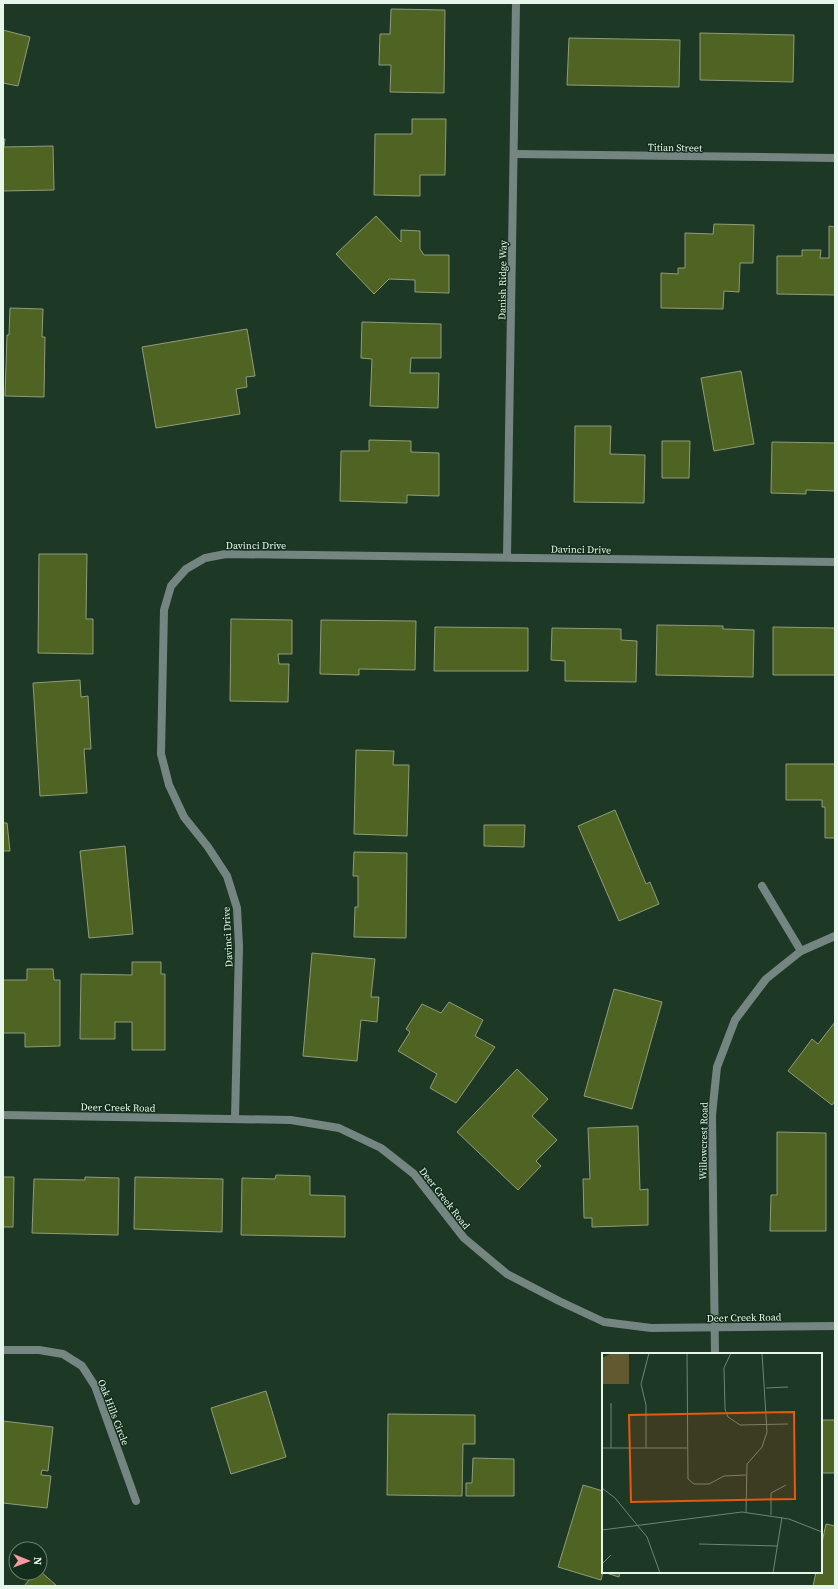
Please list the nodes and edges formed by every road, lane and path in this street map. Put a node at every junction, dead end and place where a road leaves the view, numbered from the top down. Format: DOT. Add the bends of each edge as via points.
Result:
graph roads {
  1 [pos="516,3"];
  2 [pos="514,154"];
  3 [pos="835,158"];
  4 [pos="507,558"];
  5 [pos="835,562"];
  6 [pos="762,886"];
  7 [pos="835,936"];
  8 [pos="801,951"];
  9 [pos="3,1115"];
  10 [pos="236,1119"];
  11 [pos="835,1326"];
  12 [pos="715,1327"];
  13 [pos="3,1350"];
  14 [pos="715,1353"];
  15 [pos="136,1501"];
  1 -- 2 [label="street, Danish Ridge Way"];
  2 -- 3 [label="street, Titian Street"];
  2 -- 4 [label="street, Danish Ridge Way"];
  4 -- 5 [label="street, Davinci Drive"];
  4 -- 10 [label="street, Davinci Drive" via="226,554 205,558 186,570 171,586 164,610 161,754 169,785 184,817 208,847 226,876 237,908 239,946"];
  6 -- 8 [label="street"];
  7 -- 8 [label="street, Willowcrest Road"];
  8 -- 12 [label="street, Willowcrest Road" via="766,979 735,1020 717,1067 712,1115"];
  9 -- 10 [label="street, Deer Creek Road"];
  10 -- 12 [label="street, Deer Creek Road" via="291,1120 340,1128 381,1148 414,1174 464,1238 507,1274 604,1322 651,1328"];
  11 -- 12 [label="street, Deer Creek Road"];
  12 -- 14 [label="street, Willowcrest Road"];
  13 -- 15 [label="street, Oak Hills Circle" via="39,1350 63,1354 82,1366 95,1386"];
}
